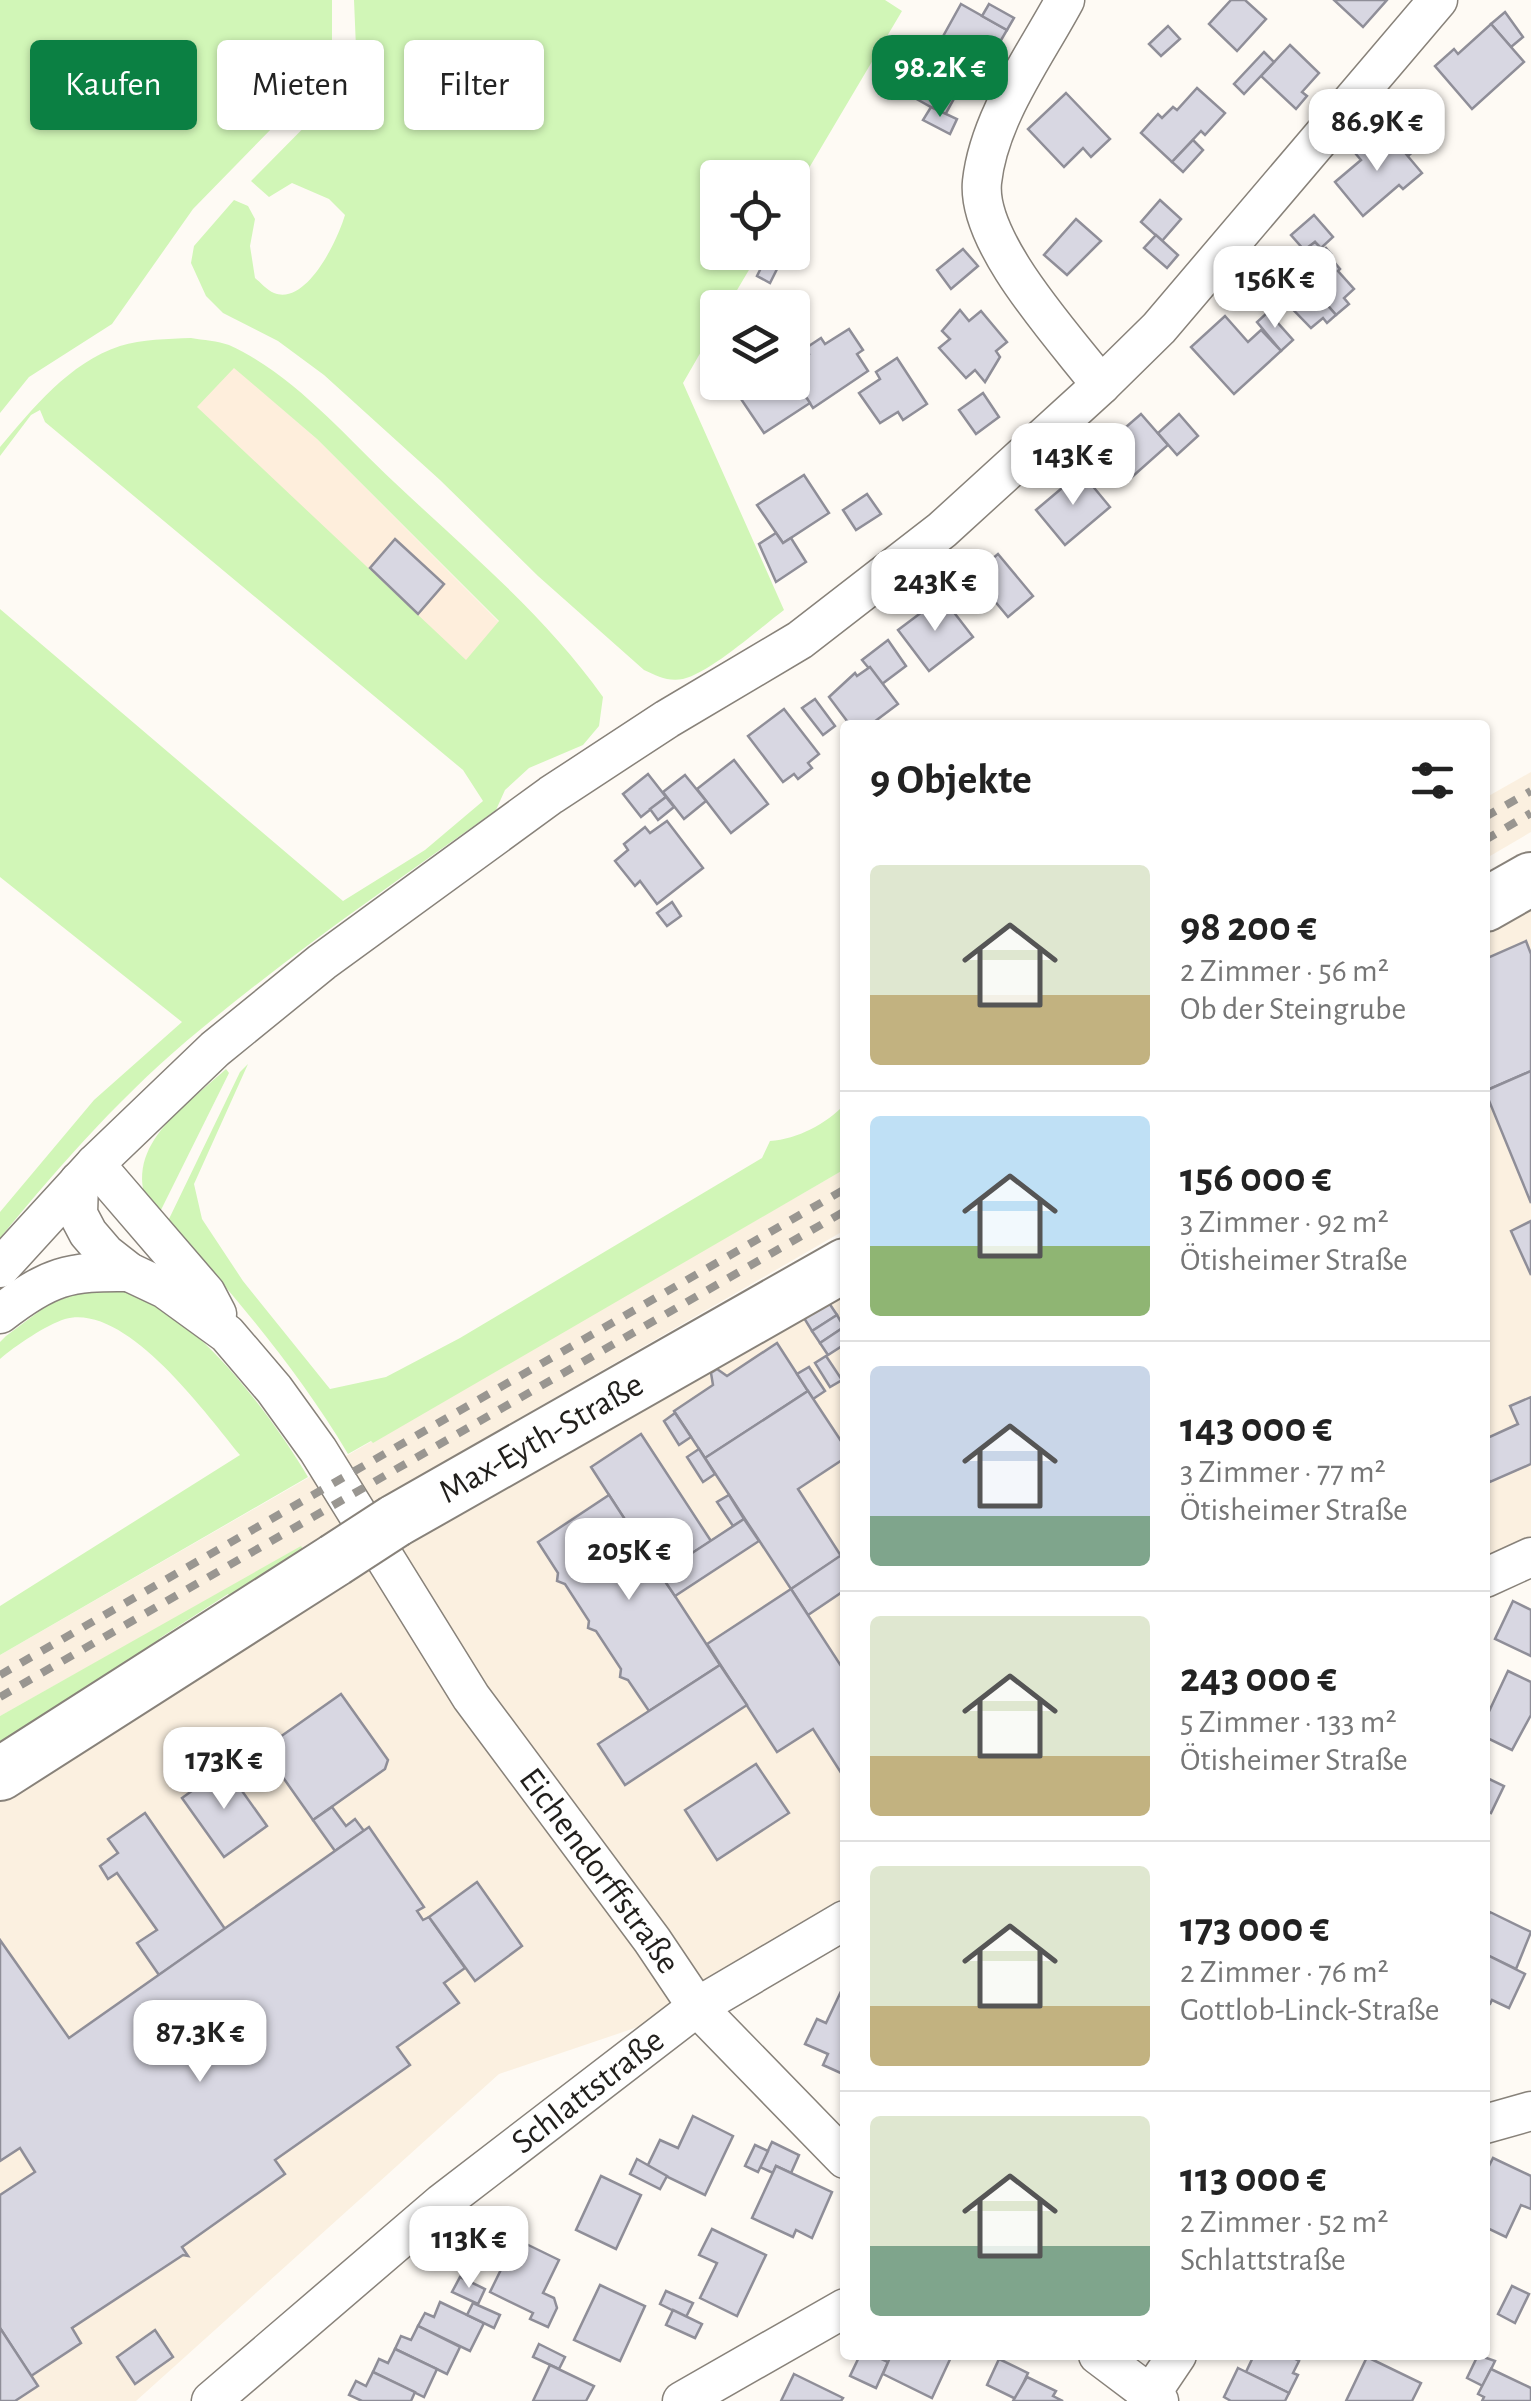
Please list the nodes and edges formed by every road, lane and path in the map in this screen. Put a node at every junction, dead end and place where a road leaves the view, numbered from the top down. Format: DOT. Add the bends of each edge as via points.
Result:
graph roads {
  1 [pos="1065,0"];
  2 [pos="1438,0"];
  3 [pos="1101,386"];
  4 [pos="1531,879"];
  5 [pos="1490,902"];
  6 [pos="87,1173"];
  7 [pos="840,1267"];
  8 [pos="0,1268"];
  9 [pos="129,1272"];
  10 [pos="0,1314"];
  11 [pos="227,1334"];
  12 [pos="372,1547"];
  13 [pos="1531,1557"];
  14 [pos="1490,1576"];
  15 [pos="0,1774"];
  16 [pos="840,1923"];
  17 [pos="697,2007"];
  18 [pos="1531,2112"];
  19 [pos="1490,2123"];
  20 [pos="840,2154"];
  21 [pos="840,2311"];
  22 [pos="1104,2360"];
  23 [pos="1175,2360"];
  24 [pos="1152,2399"];
  25 [pos="211,2401"];
  26 [pos="682,2401"];
  1 -- 3 [label="street" via="1005,111 982,185 990,229 1011,268"];
  2 -- 3 [label="street" via="1159,328"];
  3 -- 6 [label="street" via="942,530 800,640 551,795 322,962 216,1048"];
  4 -- 5 [label="street"];
  6 -- 8 [label="street"];
  6 -- 9 [label="street" via="78,1214 106,1254"];
  6 -- 11 [label="street" via="206,1294"];
  7 -- 12 [label="street, Max-Eyth-Straße"];
  9 -- 10 [label="street" via="81,1271 36,1286"];
  9 -- 11 [label="street"];
  11 -- 12 [label="street, Eichendorffstraße" via="318,1450"];
  12 -- 15 [label="street, Max-Eyth-Straße" via="242,1618"];
  12 -- 17 [label="street, Eichendorffstraße" via="471,1697"];
  13 -- 14 [label="street"];
  16 -- 17 [label="street, Schlattstraße"];
  17 -- 20 [label="street, Eichendorffstraße"];
  17 -- 25 [label="street, Schlattstraße" via="442,2203"];
  18 -- 19 [label="street"];
  21 -- 26 [label="street"];
  22 -- 24 [label="street"];
  23 -- 24 [label="street"];
}
